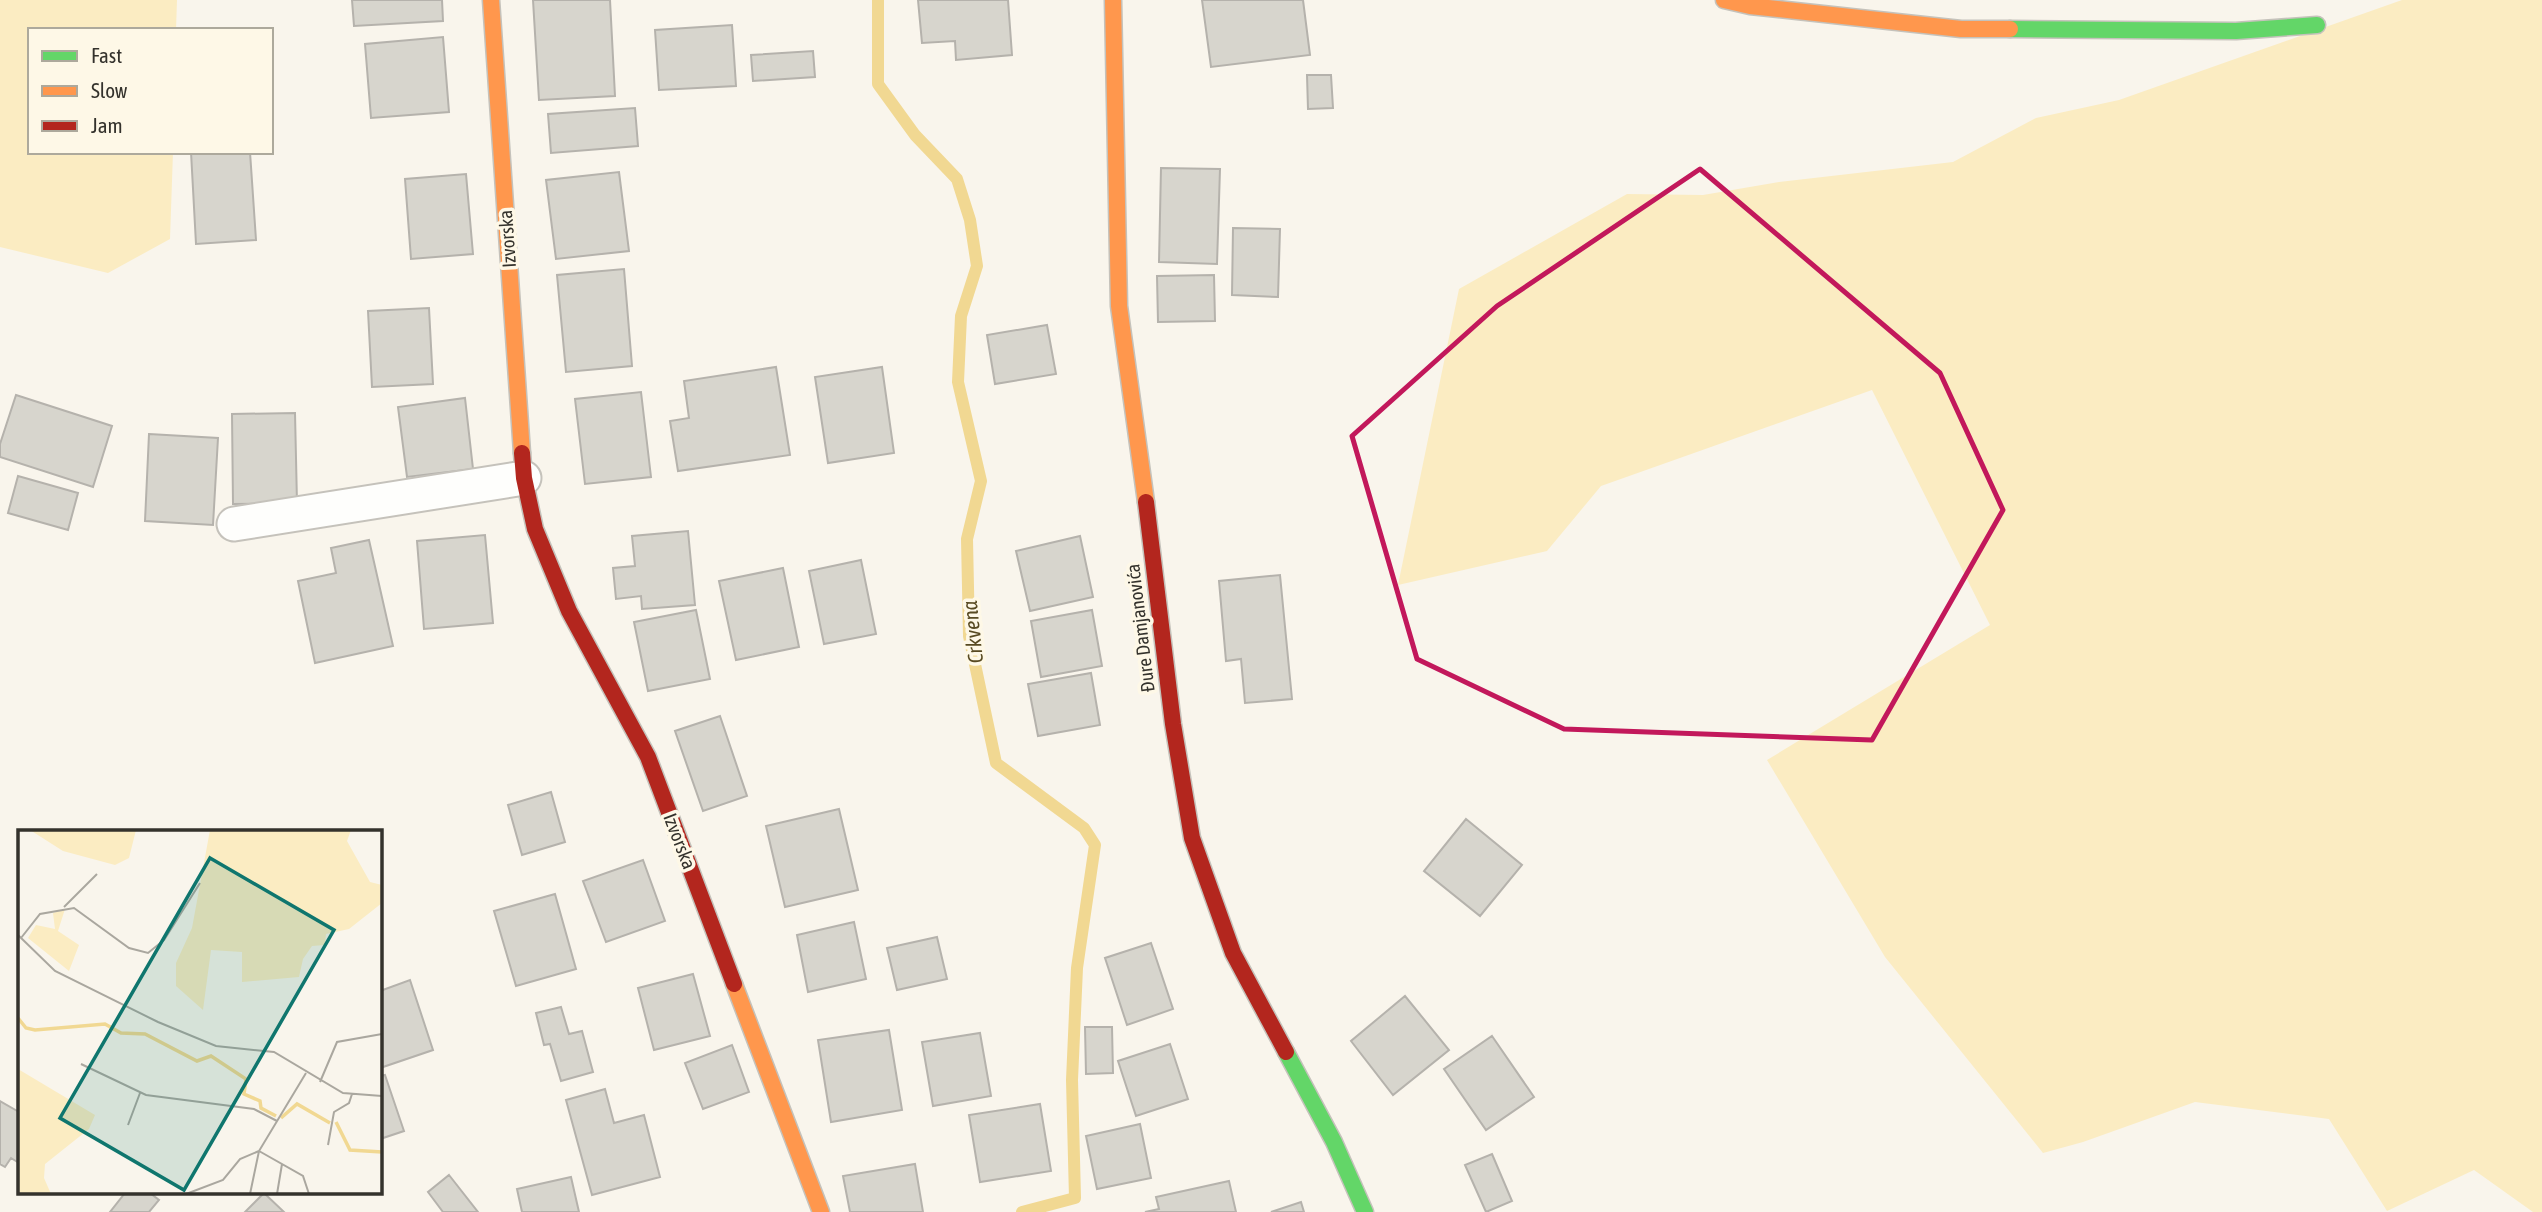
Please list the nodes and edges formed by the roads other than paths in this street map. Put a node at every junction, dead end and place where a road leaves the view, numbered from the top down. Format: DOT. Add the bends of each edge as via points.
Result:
graph roads {
  1 [pos="491,0"];
  2 [pos="1113,0"];
  3 [pos="1724,0"];
  4 [pos="2317,25"];
  5 [pos="524,478"];
  6 [pos="234,524"];
  7 [pos="821,1212"];
  8 [pos="1365,1212"];
  1 -- 5 [label="street, Izvorska"];
  2 -- 8 [label="street, Đure Damjanovića" via="1119,306 1172,724 1192,838 1233,953 1334,1142"];
  3 -- 4 [label="street" via="1961,29 2236,31"];
  5 -- 6 [label="street"];
  5 -- 7 [label="street, Izvorska" via="535,529 569,611 648,757"];
}
